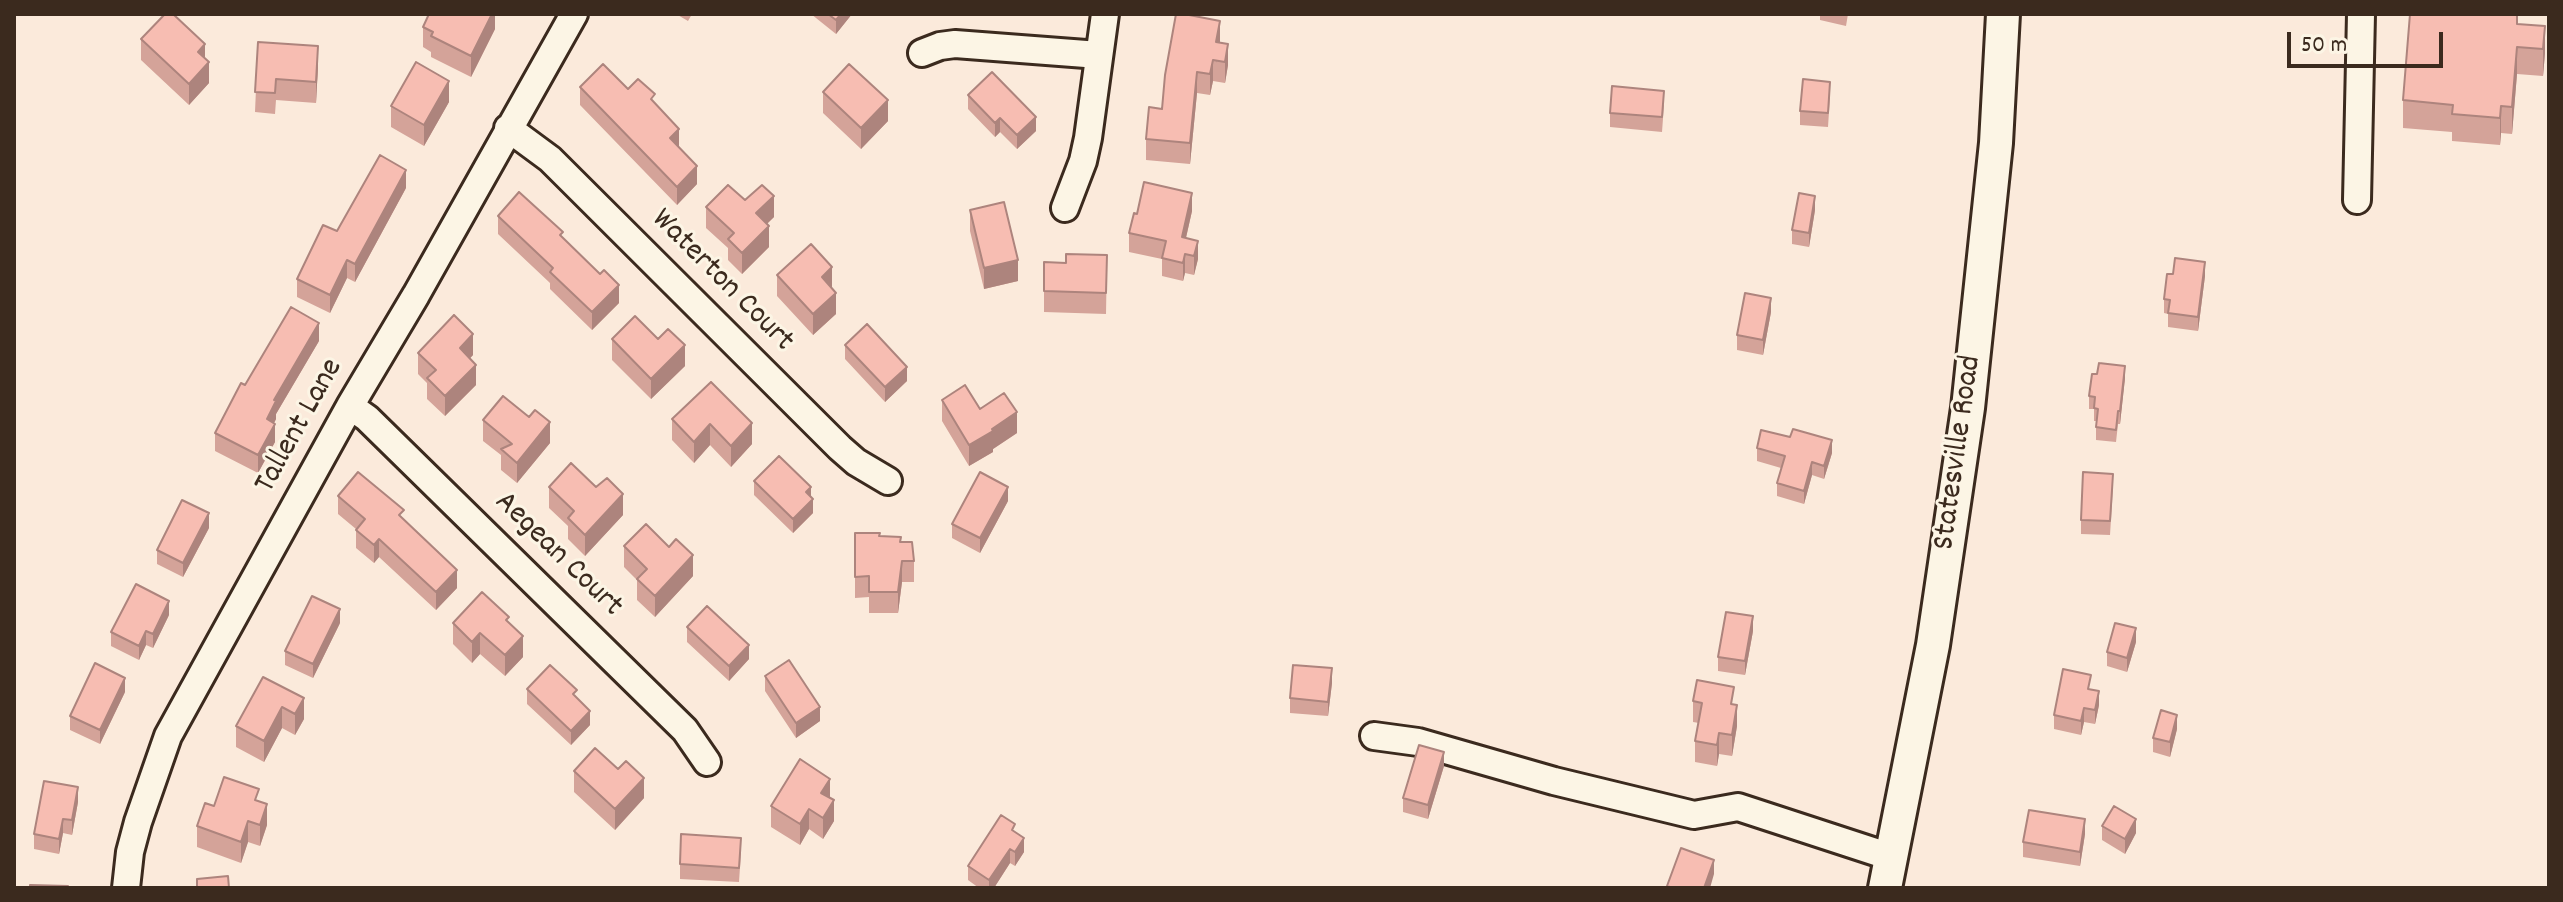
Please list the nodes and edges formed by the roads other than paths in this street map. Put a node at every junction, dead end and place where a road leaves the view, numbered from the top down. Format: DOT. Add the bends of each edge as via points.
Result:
graph roads {
  1 [pos="574,14"];
  2 [pos="1105,14"];
  3 [pos="2003,14"];
  4 [pos="2361,14"];
  5 [pos="922,53"];
  6 [pos="1099,55"];
  7 [pos="508,128"];
  8 [pos="2357,200"];
  9 [pos="1065,208"];
  10 [pos="350,406"];
  11 [pos="888,481"];
  12 [pos="1374,736"];
  13 [pos="707,762"];
  14 [pos="1888,872"];
  15 [pos="126,888"];
  1 -- 7 [label="street, Tallent Lane"];
  2 -- 6 [label="street"];
  3 -- 14 [label="main road, Statesville Road" via="1996,143 1968,408 1933,645"];
  4 -- 8 [label="street"];
  5 -- 6 [label="street" via="955,44"];
  6 -- 9 [label="street" via="1083,161"];
  7 -- 10 [label="street, Tallent Lane"];
  7 -- 11 [label="street, Waterton Court" via="550,159 840,448"];
  10 -- 13 [label="street, Aegean Court" via="685,730"];
  10 -- 15 [label="street, Tallent Lane" via="168,736 138,822"];
  12 -- 14 [label="street" via="1418,742 1694,815 1738,807"];
}
